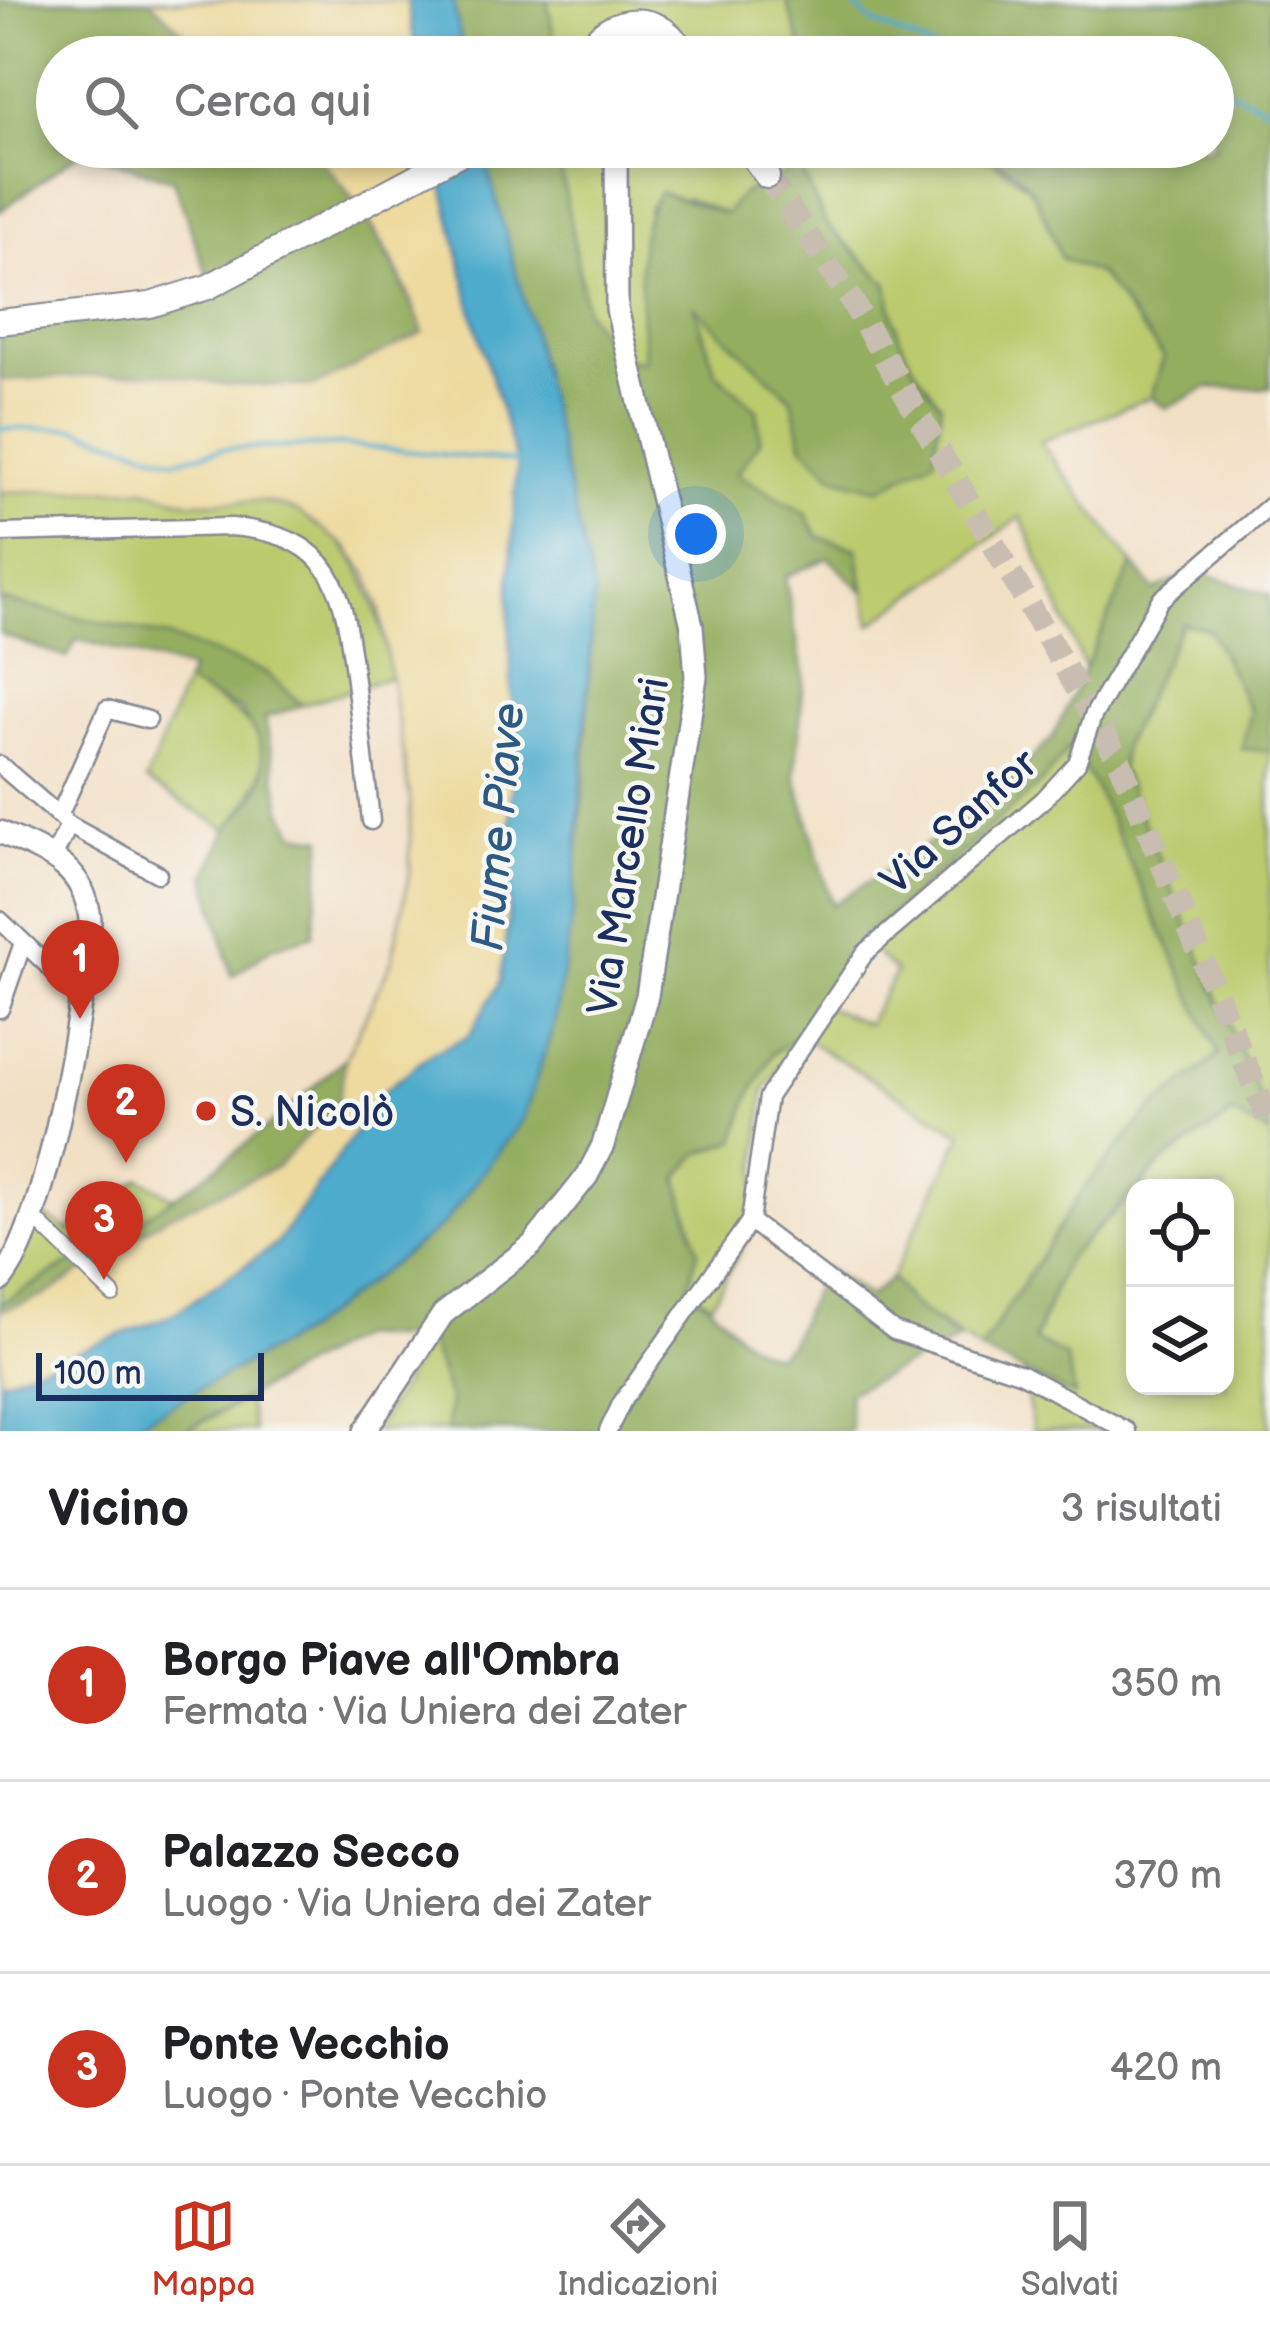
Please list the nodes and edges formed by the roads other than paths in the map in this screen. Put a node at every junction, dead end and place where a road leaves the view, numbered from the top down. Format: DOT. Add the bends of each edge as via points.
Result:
graph roads {
  1 [pos="604,0"];
  2 [pos="623,0"];
  3 [pos="642,21"];
  4 [pos="602,32"];
  5 [pos="599,36"];
  6 [pos="672,36"];
  7 [pos="433,168"];
  8 [pos="616,168"];
  9 [pos="623,168"];
  10 [pos="761,168"];
  11 [pos="767,176"];
  12 [pos="616,187"];
  13 [pos="0,322"];
  14 [pos="1270,506"];
  15 [pos="0,533"];
  16 [pos="148,720"];
  17 [pos="0,765"];
  18 [pos="64,821"];
  19 [pos="371,821"];
  20 [pos="0,832"];
  21 [pos="54,856"];
  22 [pos="158,874"];
  23 [pos="0,920"];
  24 [pos="22,943"];
  25 [pos="79,995"];
  26 [pos="0,1009"];
  27 [pos="33,1217"];
  28 [pos="750,1221"];
  29 [pos="0,1281"];
  30 [pos="113,1295"];
  31 [pos="365,1431"];
  32 [pos="608,1431"];
  33 [pos="1126,1431"];
  1 -- 4 [label="main road"];
  2 -- 3 [label="main road"];
  3 -- 4 [label="main road"];
  3 -- 6 [label="main road"];
  4 -- 5 [label="main road"];
  7 -- 13 [label="main road" via="242,271 150,305"];
  8 -- 12 [label="street, Via Marcello Miari"];
  9 -- 12 [label="street, Via Marcello Miari"];
  10 -- 11 [label="main road"];
  12 -- 31 [label="street, Via Marcello Miari" via="617,309 692,626 696,677 646,997 618,1106 587,1176 532,1245 443,1314"];
  14 -- 28 [label="street, Via Sanfor" via="1160,600 1093,716 1077,763 865,953 768,1097"];
  15 -- 19 [label="street" via="231,526 262,529 309,550 327,567 346,612"];
  16 -- 18 [label="street" via="107,709"];
  17 -- 18 [label="street"];
  18 -- 21 [label="street"];
  18 -- 22 [label="street"];
  20 -- 21 [label="street"];
  21 -- 25 [label="street" via="77,878 88,905"];
  23 -- 24 [label="street"];
  24 -- 25 [label="street"];
  24 -- 26 [label="street"];
  25 -- 27 [label="street"];
  27 -- 29 [label="street"];
  27 -- 30 [label="street"];
  28 -- 32 [label="street, Via Sanfor"];
  28 -- 33 [label="street" via="894,1330 1022,1374"];
}
